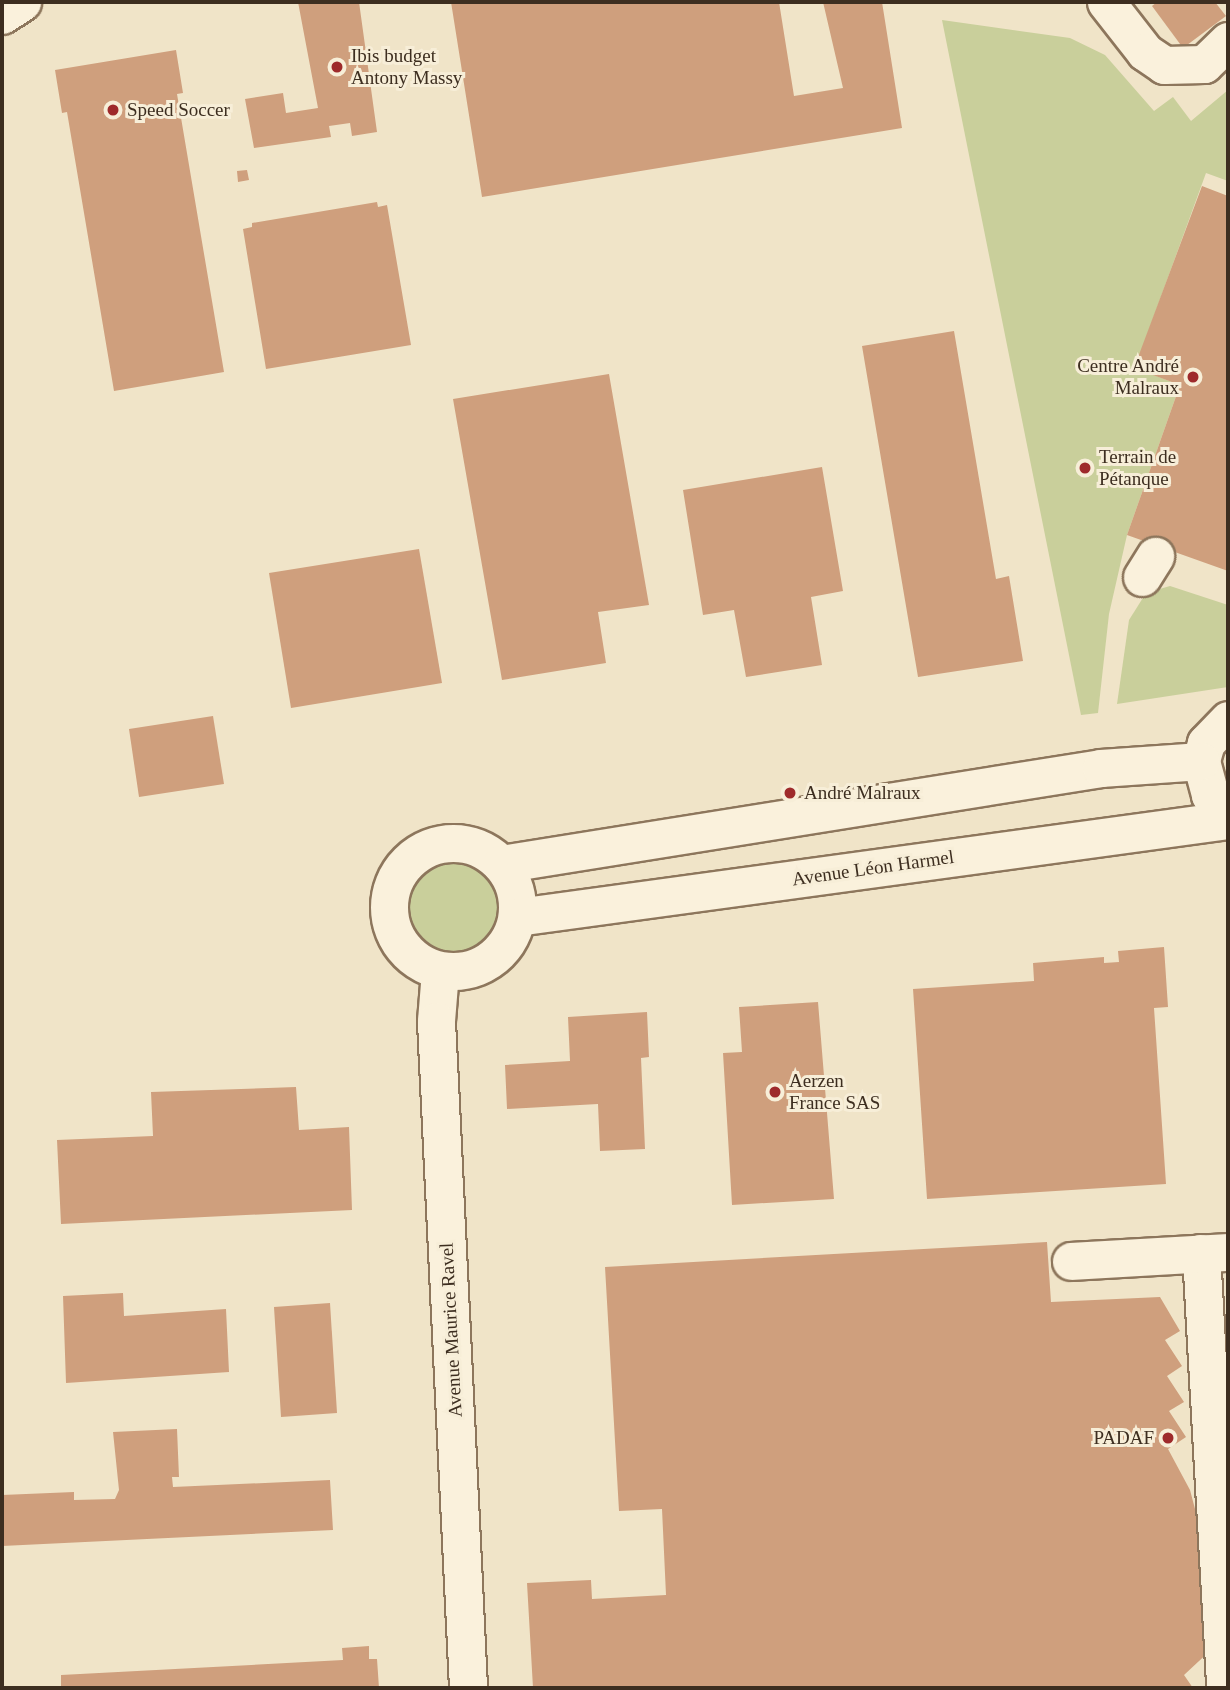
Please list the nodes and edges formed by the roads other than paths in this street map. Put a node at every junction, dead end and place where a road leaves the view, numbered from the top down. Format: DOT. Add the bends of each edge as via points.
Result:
graph roads {
  1 [pos="23,2"];
  2 [pos="1105,2"];
  3 [pos="2,15"];
  4 [pos="1228,41"];
  5 [pos="1228,720"];
  6 [pos="1201,761"];
  7 [pos="1228,812"];
  8 [pos="1228,820"];
  9 [pos="501,864"];
  10 [pos="517,917"];
  11 [pos="440,971"];
  12 [pos="1214,1252"];
  13 [pos="1071,1261"];
  14 [pos="468,1688"];
  15 [pos="1225,1688"];
  1 -- 3 [label="street"];
  2 -- 4 [label="street" via="1145,52 1164,65 1204,64"];
  5 -- 6 [label="street" via="1206,743"];
  6 -- 7 [label="street" via="1210,795"];
  6 -- 9 [label="street" via="1101,768"];
  8 -- 10 [label="street, Avenue Léon Harmel"];
  9 -- 10 [label="street" via="512,880"];
  9 -- 11 [label="street" via="462,843 440,844 411,859 392,885 391,929 411,955"];
  10 -- 11 [label="street" via="505,946 481,966"];
  11 -- 14 [label="street, Avenue Maurice Ravel" via="436,1021"];
  12 -- 13 [label="street"];
  12 -- 15 [label="street"];
}
